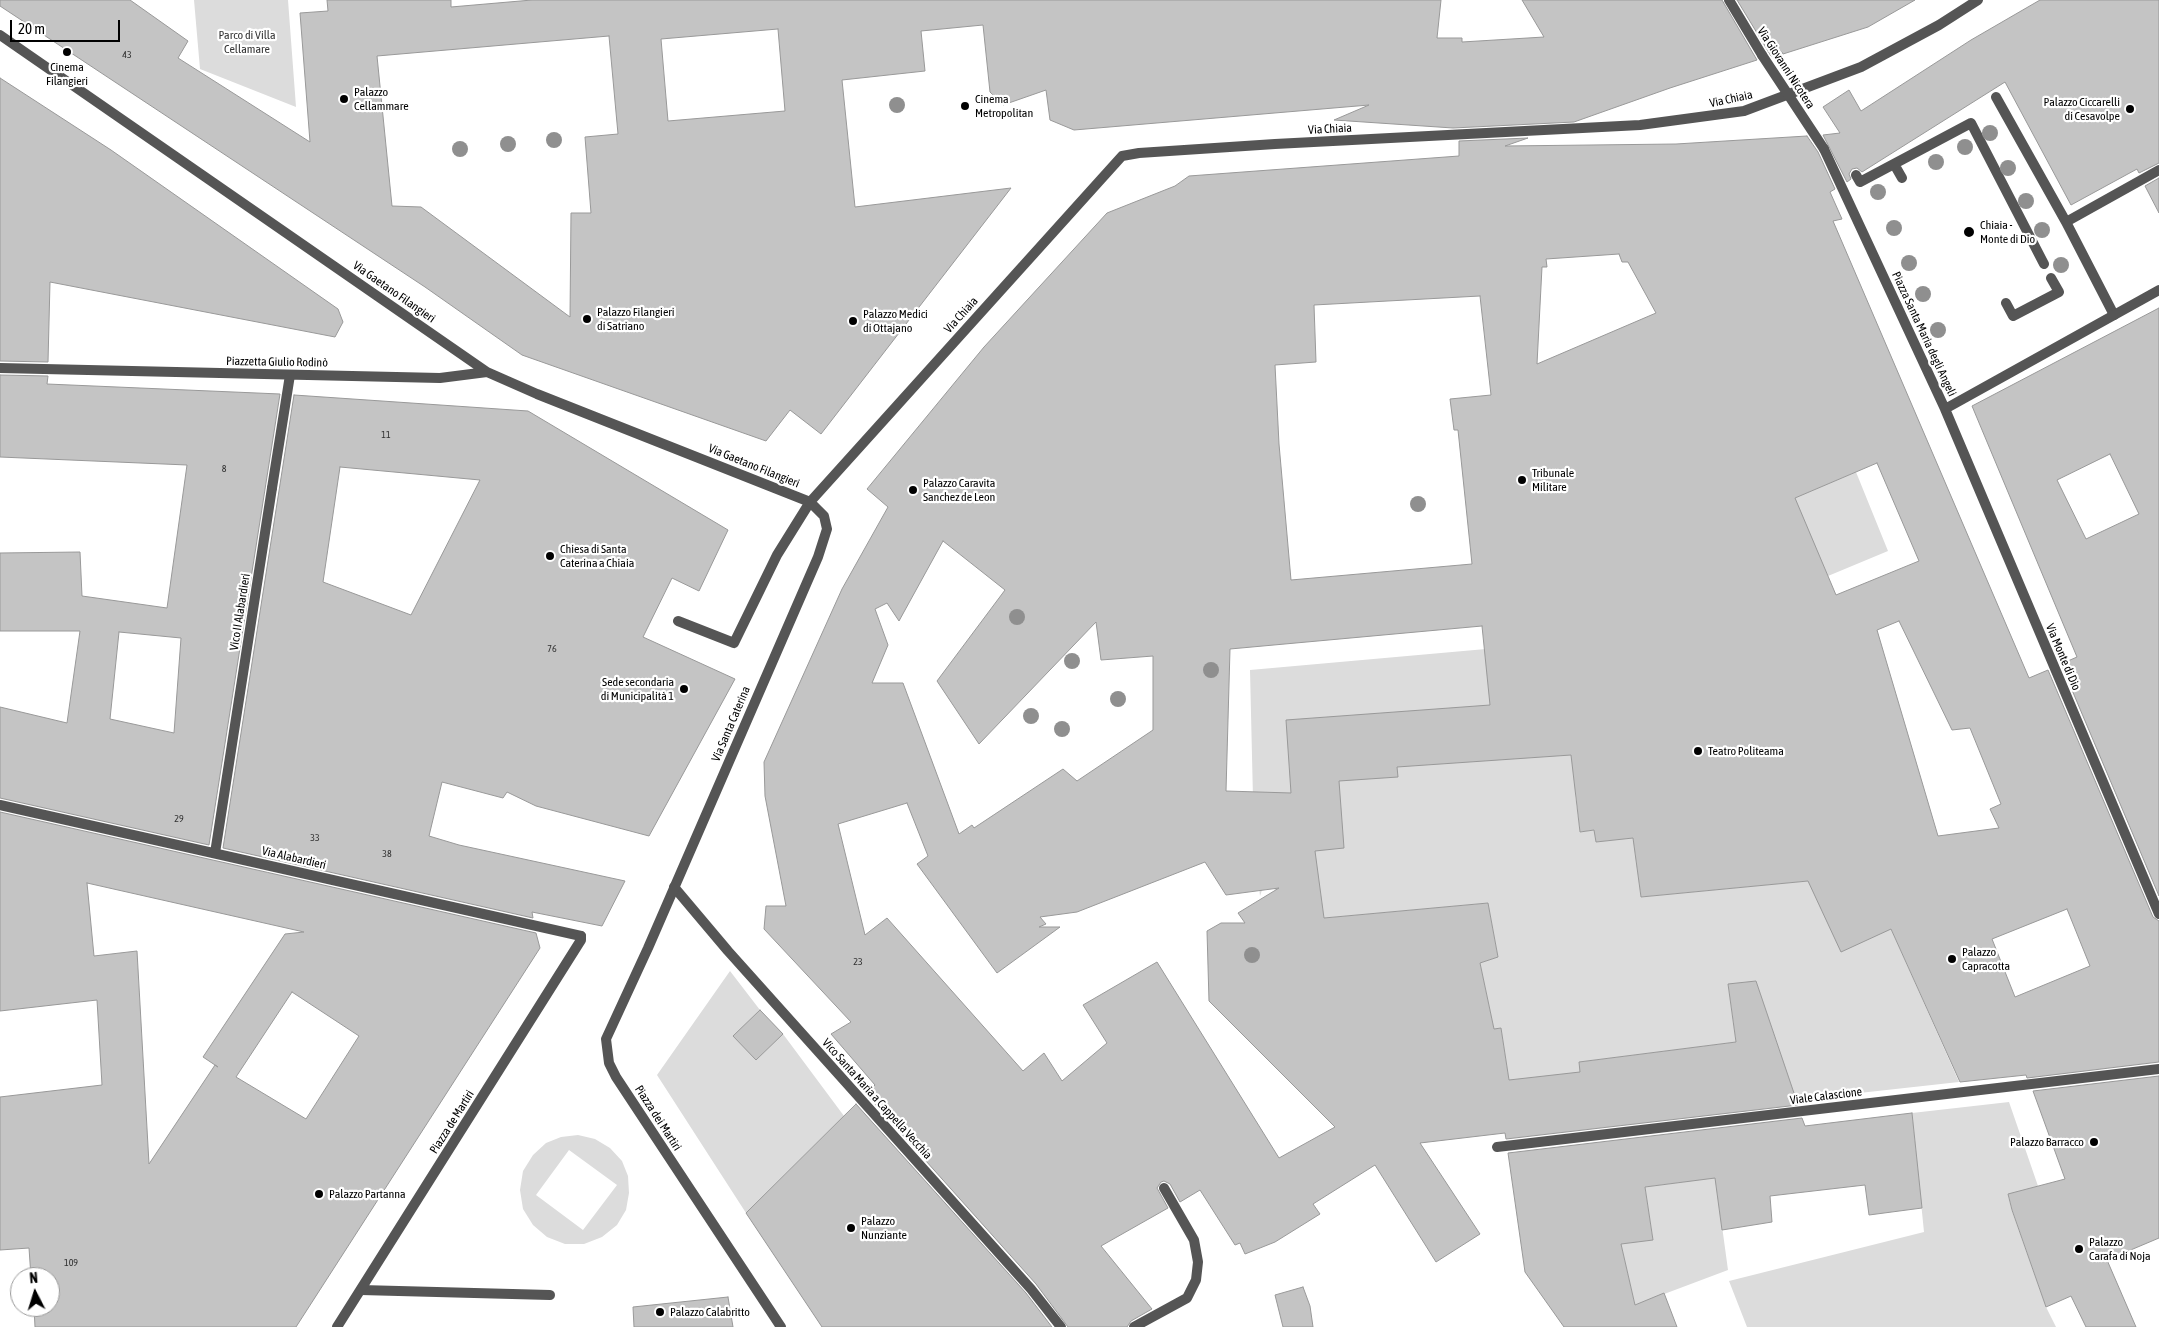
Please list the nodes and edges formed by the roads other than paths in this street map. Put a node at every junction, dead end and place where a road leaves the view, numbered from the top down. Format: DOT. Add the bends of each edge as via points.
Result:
graph roads {
  1 [pos="1729,0"];
  2 [pos="1978,0"];
  3 [pos="0,35"];
  4 [pos="1996,97"];
  5 [pos="1824,149"];
  6 [pos="1894,164"];
  7 [pos="2159,170"];
  8 [pos="1856,176"];
  9 [pos="1902,178"];
  10 [pos="2066,222"];
  11 [pos="2044,264"];
  12 [pos="2051,278"];
  13 [pos="2159,290"];
  14 [pos="2006,302"];
  15 [pos="2114,315"];
  16 [pos="0,368"];
  17 [pos="487,372"];
  18 [pos="290,375"];
  19 [pos="1945,409"];
  20 [pos="810,502"];
  21 [pos="678,621"];
  22 [pos="0,805"];
  23 [pos="215,853"];
  24 [pos="674,888"];
  25 [pos="2159,914"];
  26 [pos="581,936"];
  27 [pos="642,959"];
  28 [pos="2159,1069"];
  29 [pos="1497,1147"];
  30 [pos="1164,1188"];
  31 [pos="361,1290"];
  32 [pos="550,1295"];
  33 [pos="340,1325"];
  34 [pos="781,1327"];
  35 [pos="1061,1327"];
  36 [pos="1134,1327"];
  1 -- 5 [label="street, Via Giovanni Nicotera, bridge"];
  2 -- 20 [label="street, Via Chiaia" via="1861,67 1744,111 1640,125 1275,144 1122,156"];
  3 -- 17 [label="street, Via Gaetano Filangieri"];
  4 -- 10 [label="street"];
  5 -- 19 [label="street, Piazza Santa Maria degli Angeli"];
  6 -- 8 [label="street" via="1860,182"];
  6 -- 9 [label="street"];
  6 -- 11 [label="street" via="1971,123"];
  7 -- 10 [label="street"];
  10 -- 15 [label="street"];
  12 -- 14 [label="street" via="2059,292 2013,316"];
  13 -- 15 [label="street, Piazza Santa Maria degli Angeli"];
  15 -- 19 [label="street, Piazza Santa Maria degli Angeli"];
  16 -- 18 [label="street, Piazzetta Giulio Rodinò"];
  17 -- 18 [label="street, Piazzetta Giulio Rodinò" via="440,378"];
  17 -- 20 [label="street, Via Gaetano Filangieri"];
  18 -- 23 [label="street, Vico II Alabardieri"];
  19 -- 25 [label="street, Via Monte di Dio"];
  20 -- 21 [label="street, Via Chiaia" via="777,555 734,643"];
  20 -- 24 [label="street, Via Santa Caterina" via="824,516 826,536"];
  22 -- 23 [label="street, Via Alabardieri"];
  23 -- 26 [label="street, Via Alabardieri"];
  24 -- 27 [label="street, Via Santa Caterina"];
  24 -- 35 [label="street, Vico Santa Maria a Cappella Vecchia" via="1031,1289"];
  26 -- 31 [label="street, Piazza de Martiri"];
  27 -- 34 [label="street, Piazza dei Martiri" via="609,1030 606,1049 609,1063"];
  28 -- 29 [label="street, Viale Calascione"];
  30 -- 36 [label="street" via="1194,1240 1198,1262 1196,1280 1187,1298"];
  31 -- 32 [label="street"];
  31 -- 33 [label="street, Piazza de Martiri"];
}
